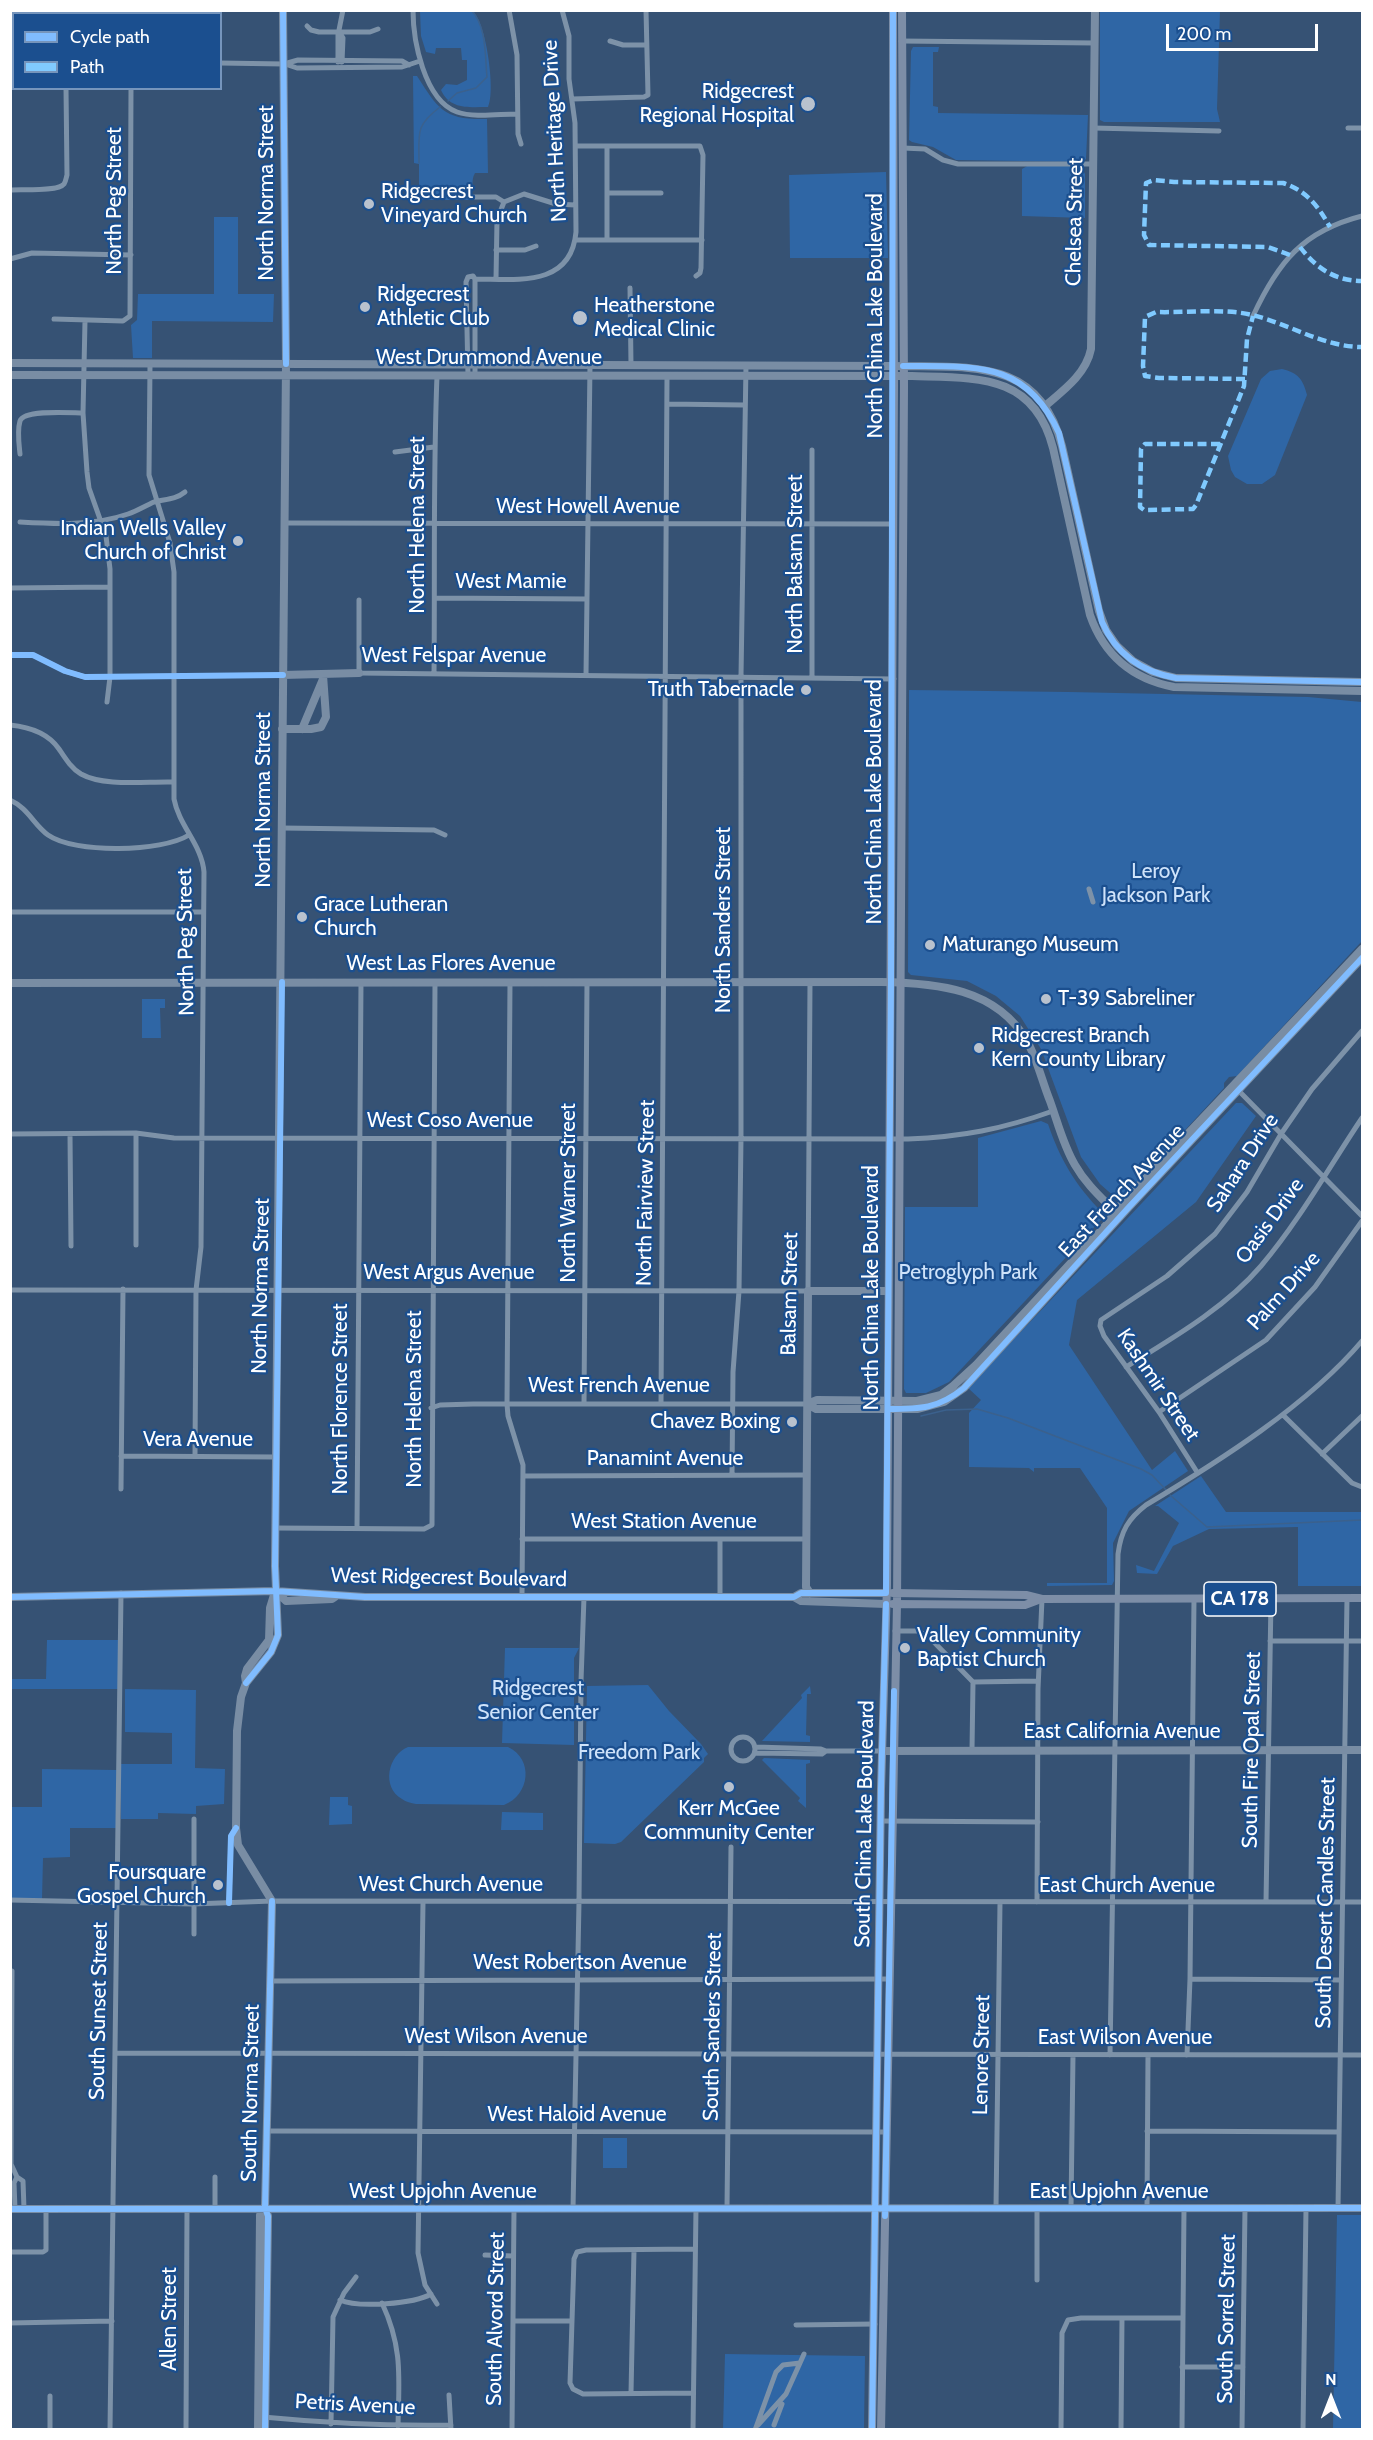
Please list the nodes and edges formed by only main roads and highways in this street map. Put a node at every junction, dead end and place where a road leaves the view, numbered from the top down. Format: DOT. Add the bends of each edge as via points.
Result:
graph roads {
  1 [pos="893,10"];
  2 [pos="902,10"];
  3 [pos="898,41"];
  4 [pos="893,149"];
  5 [pos="904,190"];
  6 [pos="897,679"];
  7 [pos="891,820"];
  8 [pos="900,863"];
  9 [pos="896,983"];
  10 [pos="894,1138"];
  11 [pos="888,1291"];
  12 [pos="897,1341"];
  13 [pos="892,1405"];
  14 [pos="887,1452"];
  15 [pos="897,1492"];
  16 [pos="886,1593"];
  17 [pos="896,1593"];
  18 [pos="1362,1598"];
  19 [pos="1042,1599"];
  20 [pos="886,1604"];
  21 [pos="897,1604"];
  22 [pos="878,2324"];
  23 [pos="872,2430"];
  24 [pos="881,2430"];
  1 -- 3 [label="main road, North China Lake Boulevard"];
  2 -- 3 [label="main road, North China Lake Boulevard"];
  3 -- 4 [label="main road, North China Lake Boulevard"];
  3 -- 5 [label="main road, North China Lake Boulevard"];
  4 -- 5 [label="main road" via="898,153"];
  4 -- 6 [label="main road, North China Lake Boulevard"];
  5 -- 6 [label="main road, North China Lake Boulevard"];
  6 -- 7 [label="main road, North China Lake Boulevard"];
  6 -- 8 [label="main road, North China Lake Boulevard"];
  7 -- 8 [label="main road" via="896,824"];
  7 -- 9 [label="main road, North China Lake Boulevard"];
  8 -- 9 [label="main road, North China Lake Boulevard"];
  9 -- 10 [label="main road, North China Lake Boulevard"];
  10 -- 11 [label="main road, North China Lake Boulevard"];
  10 -- 12 [label="main road, North China Lake Boulevard"];
  11 -- 12 [label="main road" via="893,1297"];
  11 -- 13 [label="main road, North China Lake Boulevard"];
  12 -- 13 [label="main road, North China Lake Boulevard"];
  13 -- 14 [label="main road, North China Lake Boulevard"];
  13 -- 15 [label="main road, North China Lake Boulevard"];
  14 -- 15 [label="main road"];
  14 -- 16 [label="main road, North China Lake Boulevard"];
  15 -- 17 [label="main road, North China Lake Boulevard"];
  16 -- 17 [label="main road"];
  16 -- 20 [label="main road, South China Lake Boulevard"];
  17 -- 19 [label="main road, CA 178" via="1026,1595"];
  17 -- 21 [label="main road, South China Lake Boulevard"];
  18 -- 19 [label="main road, CA 178"];
  19 -- 21 [label="main road, CA 178" via="1026,1605"];
  20 -- 21 [label="main road, West Ridgecrest Boulevard / CA 178"];
  20 -- 22 [label="main road, South China Lake Boulevard" via="875,2133"];
  21 -- 22 [label="main road, South China Lake Boulevard" via="886,2208"];
  22 -- 23 [label="main road, South China Lake Boulevard"];
  22 -- 24 [label="main road, South China Lake Boulevard"];
}
